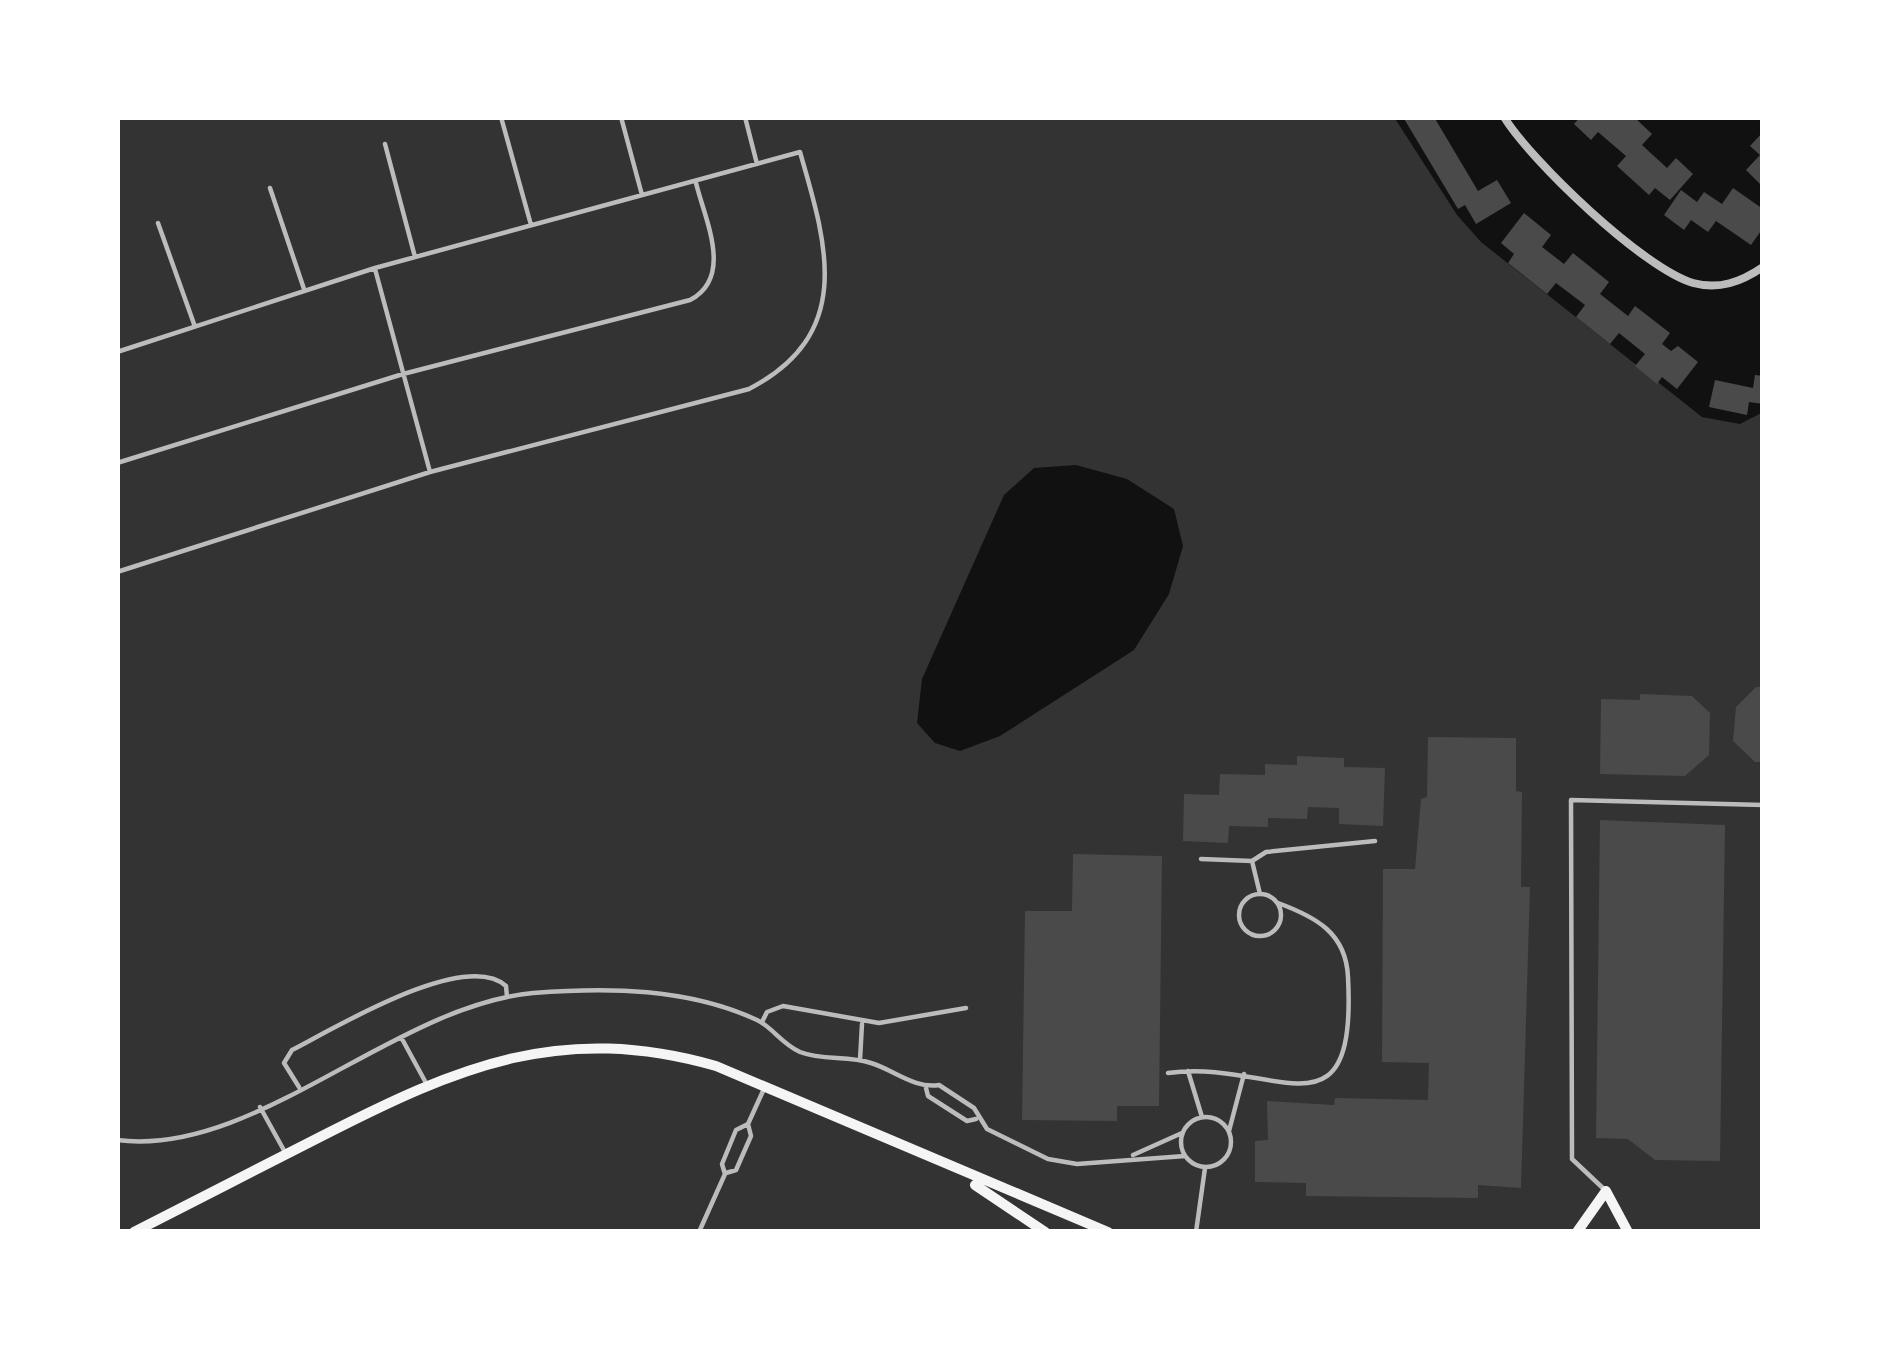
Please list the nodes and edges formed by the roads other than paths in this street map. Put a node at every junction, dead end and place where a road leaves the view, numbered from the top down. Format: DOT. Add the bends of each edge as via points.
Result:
graph roads {
  1 [pos="501,117"];
  2 [pos="621,117"];
  3 [pos="745,117"];
  4 [pos="1504,117"];
  5 [pos="386,144"];
  6 [pos="757,164"];
  7 [pos="695,181"];
  8 [pos="270,188"];
  9 [pos="642,195"];
  10 [pos="158,224"];
  11 [pos="530,225"];
  12 [pos="415,257"];
  13 [pos="1763,267"];
  14 [pos="375,268"];
  15 [pos="304,289"];
  16 [pos="194,324"];
  17 [pos="117,352"];
  18 [pos="403,374"];
  19 [pos="117,463"];
  20 [pos="430,472"];
  21 [pos="117,572"];
  22 [pos="1763,805"];
  23 [pos="1375,841"];
  24 [pos="1201,860"];
  25 [pos="1252,861"];
  26 [pos="1260,894"];
  27 [pos="1278,903"];
  28 [pos="507,999"];
  29 [pos="966,1008"];
  30 [pos="862,1021"];
  31 [pos="762,1022"];
  32 [pos="401,1037"];
  33 [pos="860,1060"];
  34 [pos="1188,1070"];
  35 [pos="1168,1073"];
  36 [pos="1244,1074"];
  37 [pos="426,1083"];
  38 [pos="766,1086"];
  39 [pos="299,1088"];
  40 [pos="926,1088"];
  41 [pos="260,1107"];
  42 [pos="1202,1117"];
  43 [pos="976,1119"];
  44 [pos="748,1124"];
  45 [pos="1229,1131"];
  46 [pos="1182,1133"];
  47 [pos="117,1140"];
  48 [pos="286,1154"];
  49 [pos="1131,1156"];
  50 [pos="1185,1156"];
  51 [pos="1205,1168"];
  52 [pos="953,1169"];
  53 [pos="725,1174"];
  54 [pos="1606,1191"];
  55 [pos="134,1232"];
  56 [pos="699,1232"];
  57 [pos="1045,1232"];
  58 [pos="1108,1232"];
  59 [pos="1196,1232"];
  60 [pos="1577,1232"];
  61 [pos="1628,1232"];
  1 -- 11 [label="lane"];
  2 -- 9 [label="lane"];
  3 -- 6 [label="lane"];
  4 -- 13 [label="street" via="1558,182 1676,276 1720,286"];
  5 -- 12 [label="lane"];
  6 -- 7 [label="lane"];
  6 -- 20 [label="lane" via="800,152 827,244 819,314 787,362 727,398"];
  7 -- 9 [label="lane"];
  7 -- 18 [label="lane" via="715,268 701,294"];
  8 -- 15 [label="lane"];
  9 -- 11 [label="lane"];
  10 -- 16 [label="lane"];
  11 -- 12 [label="lane"];
  12 -- 14 [label="lane"];
  14 -- 15 [label="lane"];
  14 -- 18 [label="lane"];
  15 -- 16 [label="lane"];
  16 -- 17 [label="lane"];
  18 -- 19 [label="lane"];
  18 -- 20 [label="lane"];
  20 -- 21 [label="lane"];
  22 -- 54 [label="lane" via="1571,800 1572,1160"];
  23 -- 25 [label="lane" via="1266,852"];
  24 -- 25 [label="lane"];
  25 -- 26 [label="lane"];
  26 -- 27 [label="lane"];
  26 -- 27 [label="lane" via="1240,909 1250,933 1276,929"];
  27 -- 36 [label="lane" via="1334,932 1347,963 1347,1051 1334,1073 1313,1085"];
  28 -- 31 [label="lane" via="671,993"];
  28 -- 32 [label="lane"];
  28 -- 39 [label="lane" via="500,981 469,974 386,1002 292,1050 284,1063"];
  29 -- 30 [label="lane"];
  30 -- 31 [label="lane" via="782,1006"];
  30 -- 33 [label="lane"];
  31 -- 33 [label="lane" via="802,1053"];
  32 -- 37 [label="lane"];
  32 -- 39 [label="lane"];
  33 -- 40 [label="lane"];
  34 -- 35 [label="lane"];
  34 -- 36 [label="lane"];
  34 -- 42 [label="lane"];
  36 -- 45 [label="lane"];
  37 -- 38 [label="main road" via="499,1058 592,1047 686,1058"];
  37 -- 48 [label="main road"];
  38 -- 44 [label="lane"];
  38 -- 52 [label="main road"];
  39 -- 41 [label="lane"];
  40 -- 43 [label="lane" via="959,1116"];
  40 -- 43 [label="lane" via="939,1085 960,1098"];
  41 -- 47 [label="lane" via="195,1136"];
  41 -- 48 [label="lane"];
  42 -- 45 [label="lane"];
  42 -- 46 [label="lane"];
  43 -- 49 [label="lane" via="1048,1159 1077,1164"];
  44 -- 53 [label="lane" via="736,1130"];
  44 -- 53 [label="lane" via="736,1170"];
  45 -- 51 [label="lane" via="1228,1157"];
  46 -- 49 [label="lane"];
  46 -- 50 [label="lane"];
  48 -- 55 [label="main road"];
  49 -- 50 [label="lane"];
  50 -- 51 [label="lane"];
  51 -- 59 [label="lane"];
  52 -- 57 [label="main road"];
  52 -- 58 [label="main road"];
  53 -- 56 [label="lane"];
  54 -- 60 [label="main road"];
  54 -- 61 [label="main road"];
}
